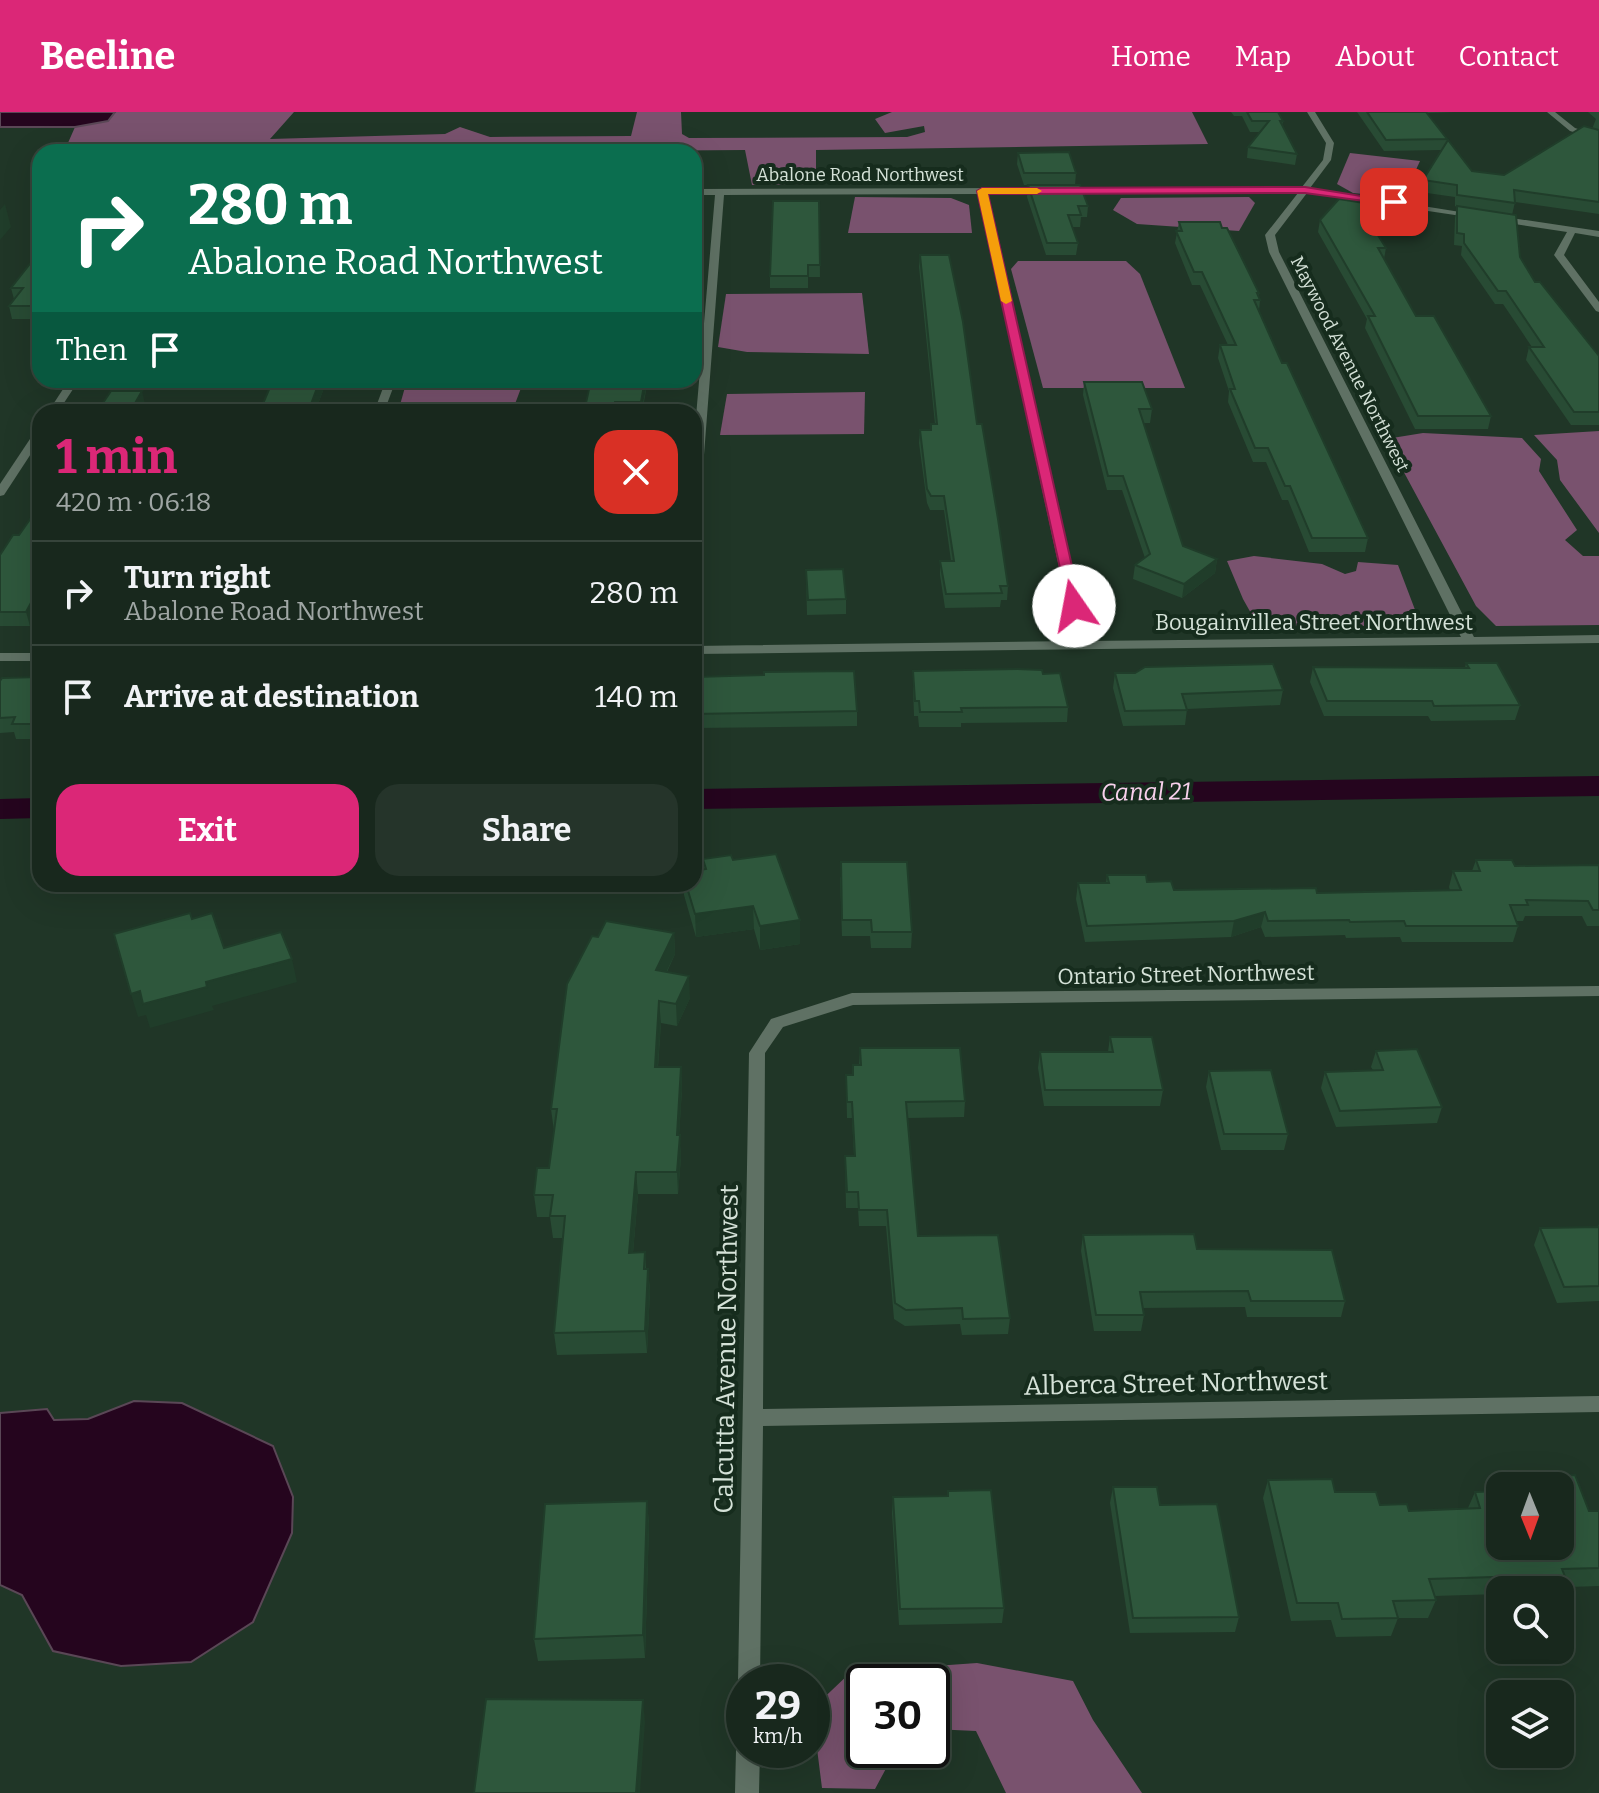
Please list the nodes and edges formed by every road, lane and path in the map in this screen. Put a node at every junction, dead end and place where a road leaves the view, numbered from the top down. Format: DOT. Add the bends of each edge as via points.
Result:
graph roads {
  1 [pos="1311,112"];
  2 [pos="1551,112"];
  3 [pos="1599,138"];
  4 [pos="1305,190"];
  5 [pos="982,191"];
  6 [pos="702,192"];
  7 [pos="720,192"];
  8 [pos="1572,231"];
  9 [pos="1599,234"];
  10 [pos="1599,309"];
  11 [pos="702,410"];
  12 [pos="32,444"];
  13 [pos="0,493"];
  14 [pos="1599,639"];
  15 [pos="1469,640"];
  16 [pos="1082,644"];
  17 [pos="702,650"];
  18 [pos="0,657"];
  19 [pos="32,657"];
  20 [pos="1599,991"];
  21 [pos="777,1023"];
  22 [pos="1599,1404"];
  23 [pos="754,1418"];
  24 [pos="749,1664"];
  25 [pos="748,1768"];
  26 [pos="747,1793"];
  1 -- 4 [label="street, Maywood Avenue Northwest" via="1330,143 1327,160"];
  2 -- 3 [label="street" via="1563,126"];
  4 -- 5 [label="street, Abalone Road Northwest"];
  4 -- 8 [label="street, Abalone Road Northwest"];
  4 -- 15 [label="street, Maywood Avenue Northwest" via="1270,235 1274,252"];
  5 -- 7 [label="street, Abalone Road Northwest"];
  5 -- 16 [label="street"];
  6 -- 7 [label="street, Abalone Road Northwest"];
  7 -- 11 [label="street"];
  8 -- 9 [label="street, Abalone Road Northwest"];
  8 -- 10 [label="street" via="1559,255"];
  12 -- 13 [label="street"];
  14 -- 15 [label="street, Bougainvillea Street Northwest"];
  15 -- 16 [label="street, Bougainvillea Street Northwest"];
  16 -- 17 [label="street, Bougainvillea Street Northwest"];
  18 -- 19 [label="street"];
  20 -- 21 [label="street, Ontario Street Northwest" via="852,999"];
  21 -- 23 [label="street, Calcutta Avenue Northwest" via="757,1053"];
  22 -- 23 [label="street, Alberca Street Northwest"];
  23 -- 24 [label="street, Calcutta Avenue Northwest"];
  25 -- 26 [label="street"];
}
